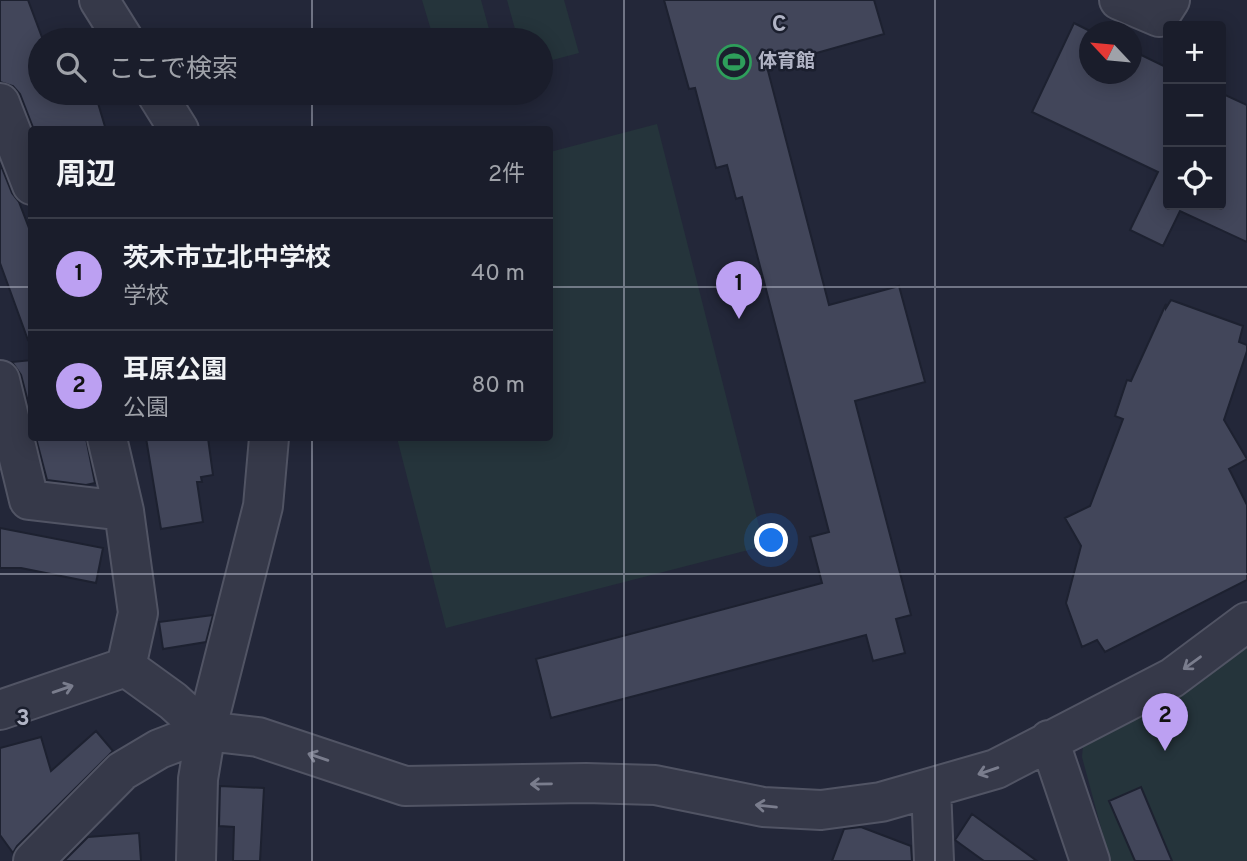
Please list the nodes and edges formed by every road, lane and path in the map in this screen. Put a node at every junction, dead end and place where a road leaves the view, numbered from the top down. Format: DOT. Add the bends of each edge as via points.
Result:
graph roads {
  1 [pos="99,0"];
  2 [pos="1119,0"];
  3 [pos="1170,0"];
  4 [pos="116,28"];
  5 [pos="0,103"];
  6 [pos="163,105"];
  7 [pos="176,126"];
  8 [pos="28,175"];
  9 [pos="0,380"];
  10 [pos="108,441"];
  11 [pos="269,441"];
  12 [pos="124,511"];
  13 [pos="1247,622"];
  14 [pos="126,667"];
  15 [pos="0,710"];
  16 [pos="206,731"];
  17 [pos="1049,740"];
  18 [pos="931,788"];
  19 [pos="33,861"];
  20 [pos="196,861"];
  21 [pos="933,861"];
  22 [pos="1090,861"];
  1 -- 4 [label="street"];
  2 -- 3 [label="street" via="1159,17"];
  5 -- 8 [label="street"];
  6 -- 7 [label="street"];
  9 -- 12 [label="street" via="29,500"];
  10 -- 12 [label="street"];
  11 -- 16 [label="street" via="263,506"];
  12 -- 14 [label="street" via="138,613"];
  13 -- 17 [label="street, one-way" via="1172,678"];
  15 -- 14 [label="street, one-way"];
  14 -- 16 [label="street"];
  18 -- 16 [label="street, one-way" via="881,802 821,810 763,807 655,785 405,786 258,737"];
  16 -- 19 [label="street" via="159,749 122,771"];
  16 -- 20 [label="street" via="198,779"];
  17 -- 18 [label="street, one-way" via="996,769"];
  17 -- 22 [label="street"];
  18 -- 21 [label="street"];
}
